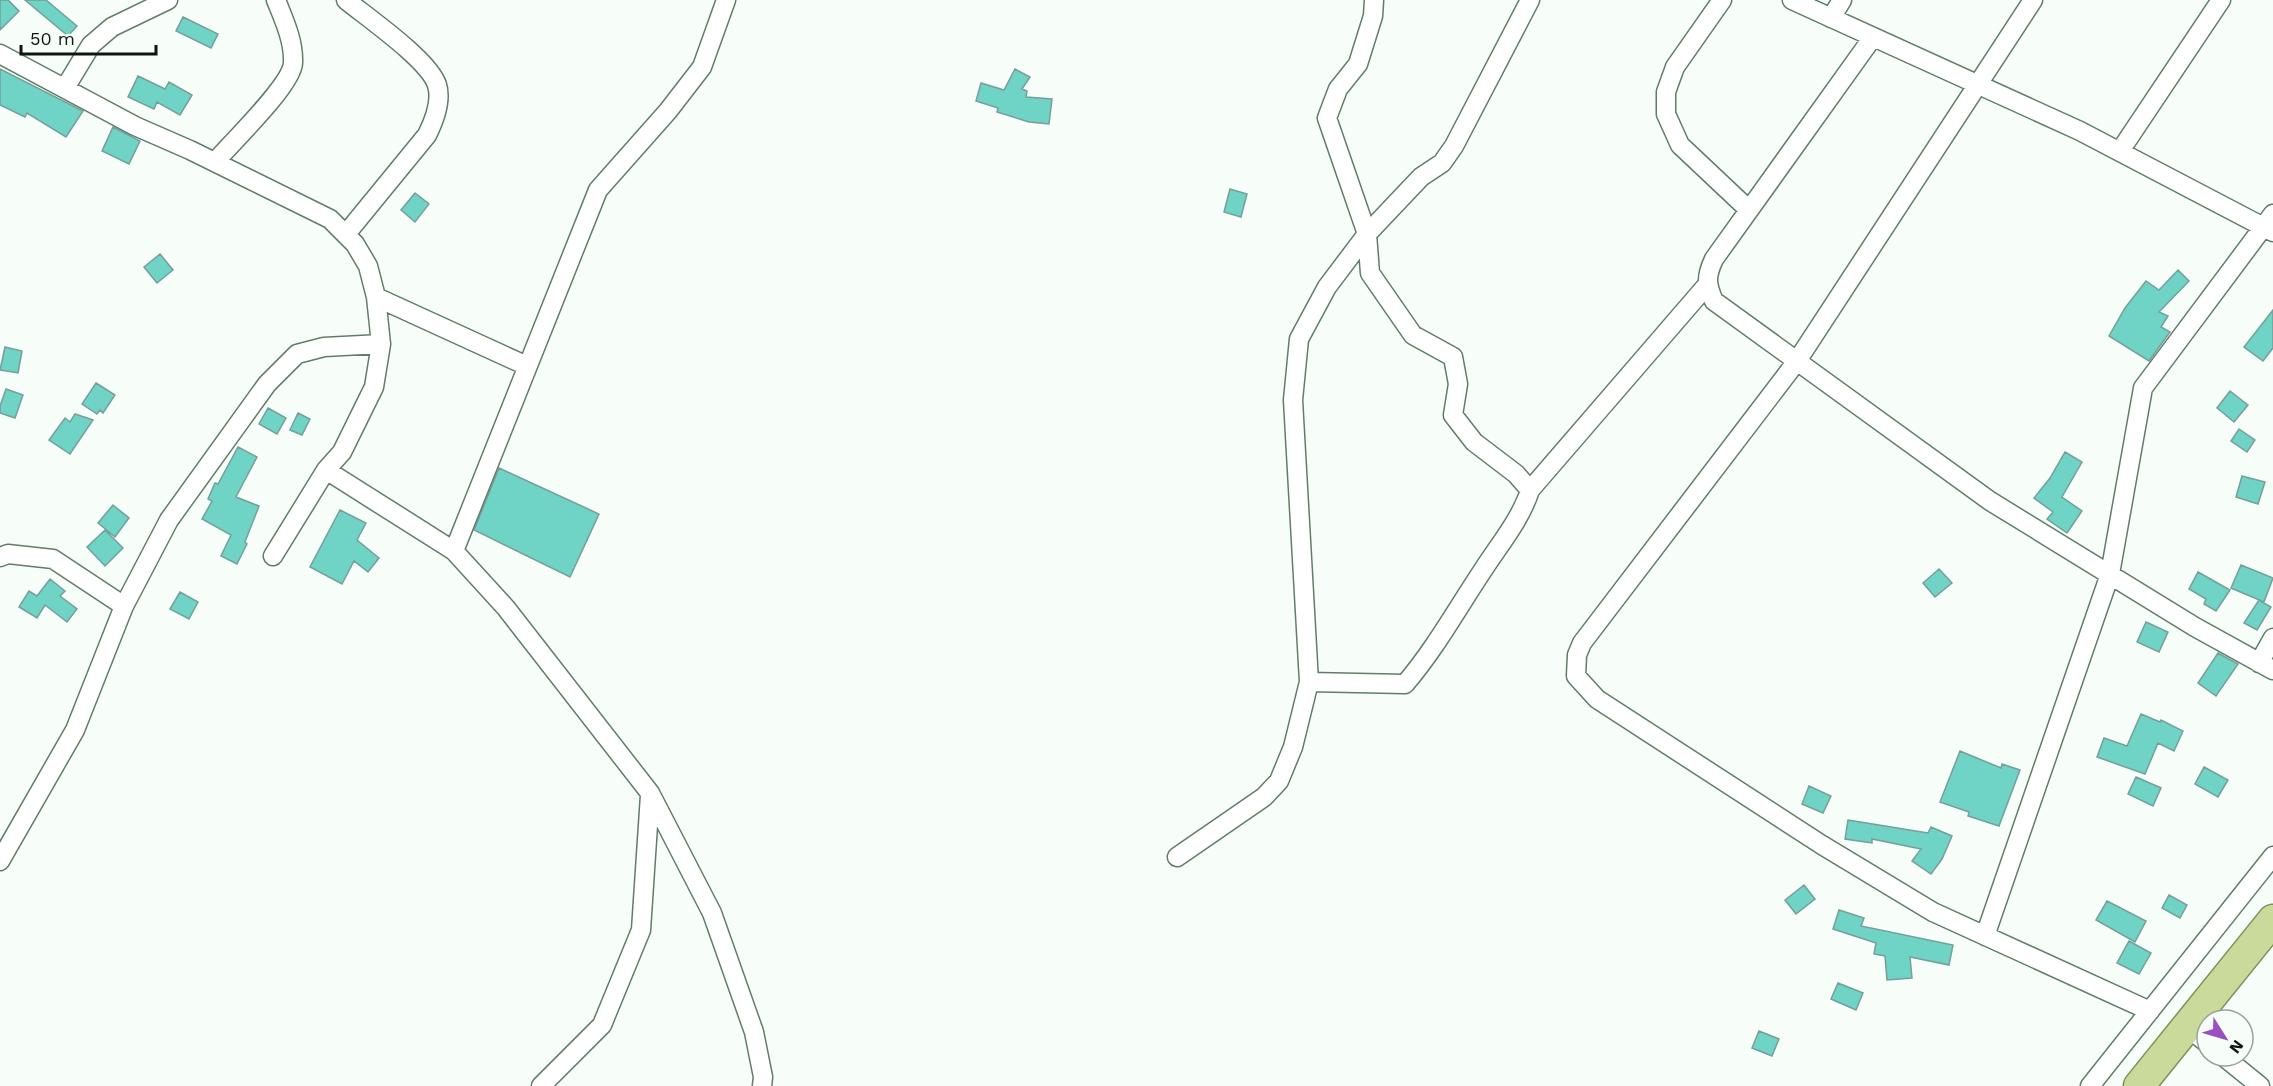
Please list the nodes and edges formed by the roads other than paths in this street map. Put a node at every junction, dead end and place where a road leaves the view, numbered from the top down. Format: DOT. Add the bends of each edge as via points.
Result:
graph roads {
  1 [pos="168,0"];
  2 [pos="276,0"];
  3 [pos="346,0"];
  4 [pos="726,0"];
  5 [pos="1374,0"];
  6 [pos="1530,0"];
  7 [pos="1722,0"];
  8 [pos="1792,0"];
  9 [pos="1842,0"];
  10 [pos="2032,0"];
  11 [pos="2221,0"];
  12 [pos="1831,18"];
  13 [pos="1873,37"];
  14 [pos="0,54"];
  15 [pos="1979,84"];
  16 [pos="65,88"];
  17 [pos="2120,151"];
  18 [pos="215,162"];
  19 [pos="1749,210"];
  20 [pos="2270,224"];
  21 [pos="346,234"];
  22 [pos="1367,234"];
  23 [pos="1707,285"];
  24 [pos="376,297"];
  25 [pos="381,344"];
  26 [pos="1797,361"];
  27 [pos="527,366"];
  28 [pos="326,470"];
  29 [pos="1530,490"];
  30 [pos="454,551"];
  31 [pos="0,556"];
  32 [pos="273,556"];
  33 [pos="2110,574"];
  34 [pos="124,606"];
  35 [pos="2273,639"];
  36 [pos="2266,667"];
  37 [pos="1309,682"];
  38 [pos="650,793"];
  39 [pos="2273,856"];
  40 [pos="1177,857"];
  41 [pos="0,861"];
  42 [pos="2273,920"];
  43 [pos="1986,936"];
  44 [pos="2215,1008"];
  45 [pos="2150,1011"];
  46 [pos="2195,1037"];
  47 [pos="2238,1068"];
  48 [pos="541,1086"];
  49 [pos="762,1086"];
  50 [pos="2090,1086"];
  51 [pos="2139,1086"];
  52 [pos="2260,1086"];
  1 -- 16 [label="street" via="112,27 91,45"];
  2 -- 18 [label="street" via="292,45 293,66 285,84"];
  3 -- 21 [label="street" via="424,64 437,86 434,122 427,135"];
  4 -- 27 [label="street" via="702,67 598,189"];
  5 -- 22 [label="street" via="1358,64 1338,89 1327,117"];
  6 -- 22 [label="street" via="1454,146 1442,163 1421,177"];
  7 -- 19 [label="street" via="1675,67 1666,92 1666,114 1680,145"];
  8 -- 12 [label="street"];
  9 -- 12 [label="street"];
  10 -- 15 [label="street"];
  11 -- 17 [label="street"];
  12 -- 13 [label="street"];
  13 -- 15 [label="street"];
  13 -- 19 [label="street"];
  14 -- 16 [label="street"];
  15 -- 17 [label="street"];
  15 -- 26 [label="street"];
  16 -- 18 [label="street" via="135,126"];
  17 -- 20 [label="street"];
  18 -- 21 [label="street" via="330,219"];
  19 -- 23 [label="street" via="1714,259"];
  20 -- 33 [label="street" via="2143,388"];
  21 -- 24 [label="street" via="369,267"];
  22 -- 29 [label="street" via="1370,273 1413,335 1453,357 1458,384 1453,414 1474,442 1516,474"];
  22 -- 37 [label="street" via="1327,287 1299,339 1293,400"];
  23 -- 26 [label="street" via="1714,301"];
  23 -- 29 [label="street"];
  24 -- 25 [label="street"];
  24 -- 27 [label="street"];
  25 -- 28 [label="street" via="374,387 342,452"];
  25 -- 34 [label="street" via="324,347 297,354 267,384 169,520"];
  26 -- 33 [label="street" via="1990,501"];
  26 -- 43 [label="street" via="1582,643 1576,676 1597,699 1822,845 1933,912"];
  27 -- 30 [label="street"];
  28 -- 30 [label="street"];
  28 -- 32 [label="street"];
  29 -- 37 [label="street" via="1521,512 1428,657 1404,684"];
  30 -- 38 [label="street" via="506,608"];
  31 -- 34 [label="street" via="53,559"];
  33 -- 36 [label="street"];
  33 -- 43 [label="street"];
  34 -- 41 [label="street" via="75,729"];
  35 -- 36 [label="street"];
  37 -- 40 [label="street" via="1293,747 1279,781 1264,797"];
  38 -- 48 [label="street" via="641,930 602,1025"];
  38 -- 49 [label="street" via="712,913 754,1032"];
  39 -- 45 [label="street"];
  42 -- 44 [label="highway"];
  43 -- 45 [label="street"];
  45 -- 50 [label="street"];
  46 -- 51 [label="highway"];
  47 -- 52 [label="street"];
}
